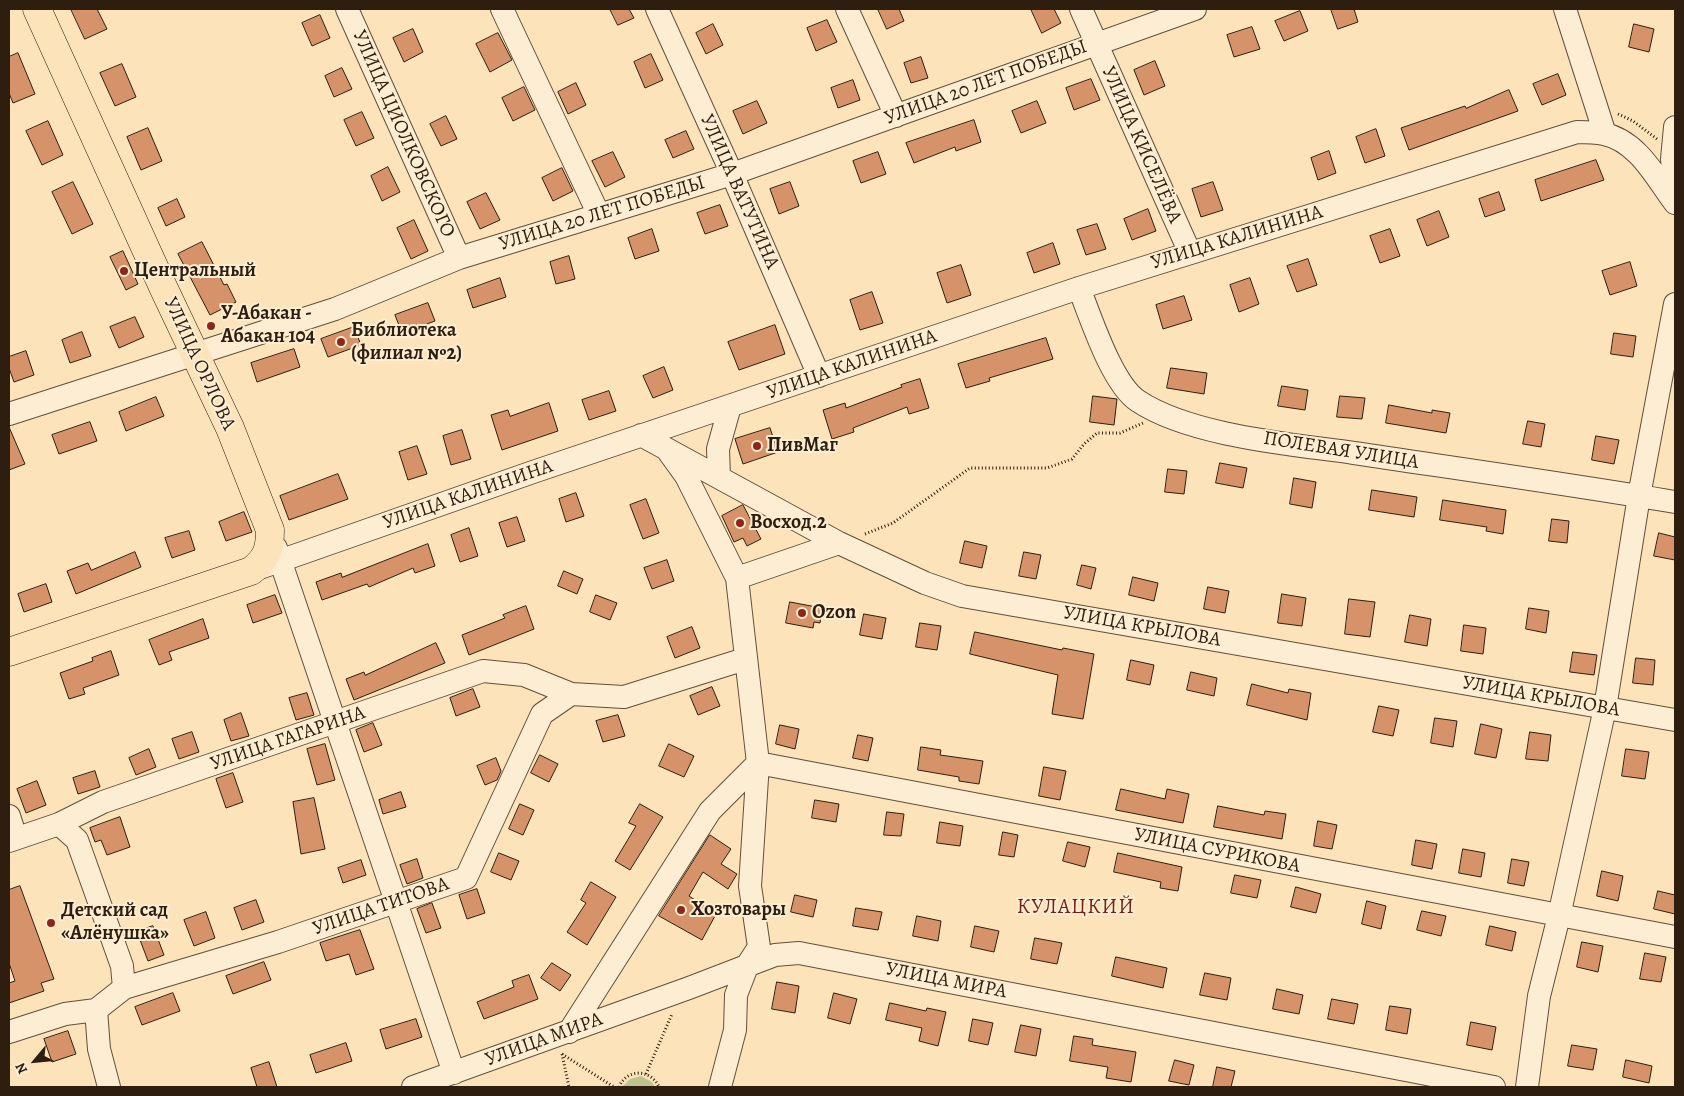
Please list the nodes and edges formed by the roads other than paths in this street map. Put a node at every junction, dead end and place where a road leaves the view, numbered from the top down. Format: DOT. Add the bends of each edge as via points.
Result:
graph roads {
  1 [pos="37,9"];
  2 [pos="347,9"];
  3 [pos="502,9"];
  4 [pos="657,9"];
  5 [pos="847,9"];
  6 [pos="1081,9"];
  7 [pos="1195,9"];
  8 [pos="1565,9"];
  9 [pos="1095,43"];
  10 [pos="896,116"];
  11 [pos="1675,127"];
  12 [pos="1605,134"];
  13 [pos="732,174"];
  14 [pos="1675,192"];
  15 [pos="1675,203"];
  16 [pos="599,215"];
  17 [pos="1190,253"];
  18 [pos="458,258"];
  19 [pos="1079,288"];
  20 [pos="1675,304"];
  21 [pos="196,352"];
  22 [pos="818,376"];
  23 [pos="730,406"];
  24 [pos="9,414"];
  25 [pos="642,435"];
  26 [pos="665,446"];
  27 [pos="719,477"];
  28 [pos="1639,496"];
  29 [pos="1675,502"];
  30 [pos="270,530"];
  31 [pos="839,543"];
  32 [pos="281,561"];
  33 [pos="251,571"];
  34 [pos="737,578"];
  35 [pos="9,652"];
  36 [pos="745,659"];
  37 [pos="571,694"];
  38 [pos="1605,708"];
  39 [pos="1675,720"];
  40 [pos="335,723"];
  41 [pos="758,763"];
  42 [pos="9,816"];
  43 [pos="59,824"];
  44 [pos="12,840"];
  45 [pos="396,903"];
  46 [pos="1559,916"];
  47 [pos="1675,937"];
  48 [pos="748,964"];
  49 [pos="124,988"];
  50 [pos="96,1010"];
  51 [pos="9,1032"];
  52 [pos="565,1038"];
  53 [pos="454,1073"];
  54 [pos="109,1087"];
  55 [pos="413,1087"];
  56 [pos="720,1087"];
  57 [pos="1494,1087"];
  58 [pos="1526,1087"];
  1 -- 21 [label="main road, УЛИЦА ОРЛОВА" via="164,289"];
  2 -- 18 [label="street, УЛИЦА ЦИОЛКОВСКОГО"];
  3 -- 16 [label="street"];
  4 -- 13 [label="street, УЛИЦА ВАТУТИНА"];
  5 -- 10 [label="street"];
  6 -- 9 [label="street, УЛИЦА КИСЕЛЁВА"];
  7 -- 9 [label="street, УЛИЦА 20 ЛЕТ ПОБЕДЫ"];
  8 -- 12 [label="street"];
  9 -- 10 [label="street, УЛИЦА 20 ЛЕТ ПОБЕДЫ"];
  9 -- 17 [label="street, УЛИЦА КИСЕЛЁВА"];
  10 -- 13 [label="street, УЛИЦА 20 ЛЕТ ПОБЕДЫ"];
  11 -- 14 [label="street" via="1672,159"];
  12 -- 15 [label="street, УЛИЦА КАЛИНИНА" via="1626,143 1641,157"];
  12 -- 17 [label="street, УЛИЦА КАЛИНИНА" via="1577,132"];
  13 -- 16 [label="street, УЛИЦА 20 ЛЕТ ПОБЕДЫ"];
  13 -- 22 [label="street, УЛИЦА ВАТУТИНА"];
  16 -- 18 [label="street, УЛИЦА 20 ЛЕТ ПОБЕДЫ"];
  17 -- 19 [label="street, УЛИЦА КАЛИНИНА"];
  18 -- 21 [label="street, УЛИЦА 20 ЛЕТ ПОБЕДЫ" via="335,309"];
  19 -- 22 [label="street, УЛИЦА КАЛИНИНА"];
  19 -- 28 [label="street, ПОЛЕВАЯ УЛИЦА" via="1106,354 1123,385 1137,400 1164,415 1245,437"];
  20 -- 28 [label="street"];
  21 -- 24 [label="street, УЛИЦА 20 ЛЕТ ПОБЕДЫ"];
  21 -- 30 [label="main road, УЛИЦА ОРЛОВА"];
  22 -- 23 [label="street, УЛИЦА КАЛИНИНА"];
  23 -- 25 [label="street, УЛИЦА КАЛИНИНА"];
  23 -- 27 [label="street" via="718,449"];
  25 -- 26 [label="street, УЛИЦА КРЫЛОВА"];
  25 -- 32 [label="street, УЛИЦА КАЛИНИНА"];
  26 -- 27 [label="street, УЛИЦА КРЫЛОВА"];
  26 -- 34 [label="street" via="686,476"];
  27 -- 31 [label="street, УЛИЦА КРЫЛОВА"];
  28 -- 29 [label="street, ПОЛЕВАЯ УЛИЦА"];
  28 -- 38 [label="street"];
  30 -- 32 [label="street"];
  30 -- 33 [label="main road" via="268,553 263,562"];
  31 -- 34 [label="street"];
  31 -- 38 [label="street, УЛИЦА КРЫЛОВА" via="962,596"];
  32 -- 33 [label="street, УЛИЦА КАЛИНИНА"];
  32 -- 40 [label="street"];
  33 -- 35 [label="main road, УЛИЦА КАЛИНИНА"];
  34 -- 36 [label="street"];
  36 -- 37 [label="street" via="624,697"];
  36 -- 41 [label="street"];
  37 -- 40 [label="street, УЛИЦА ГАГАРИНА" via="524,675 483,671"];
  37 -- 45 [label="street, УЛИЦА ТИТОВА" via="542,714 466,878"];
  38 -- 39 [label="street, УЛИЦА КРЫЛОВА"];
  38 -- 46 [label="street"];
  40 -- 43 [label="street, УЛИЦА ГАГАРИНА" via="103,802"];
  40 -- 45 [label="street"];
  41 -- 46 [label="street, УЛИЦА СУРИКОВА"];
  41 -- 48 [label="street" via="750,886 759,947"];
  41 -- 52 [label="street" via="710,811"];
  42 -- 44 [label="street"];
  43 -- 44 [label="street, УЛИЦА ГАГАРИНА"];
  43 -- 49 [label="street" via="77,840 122,966"];
  45 -- 49 [label="street, УЛИЦА ТИТОВА"];
  45 -- 53 [label="street"];
  46 -- 47 [label="street, УЛИЦА СУРИКОВА"];
  46 -- 58 [label="street" via="1539,996"];
  48 -- 52 [label="street, УЛИЦА МИРА"];
  48 -- 56 [label="street" via="736,995 735,1030"];
  48 -- 57 [label="street, УЛИЦА МИРА" via="775,955 800,953"];
  49 -- 50 [label="street, УЛИЦА ТИТОВА"];
  50 -- 51 [label="street" via="65,1014"];
  50 -- 54 [label="street" via="99,1049"];
  52 -- 53 [label="street, УЛИЦА МИРА"];
  53 -- 55 [label="street, УЛИЦА МИРА"];
}
